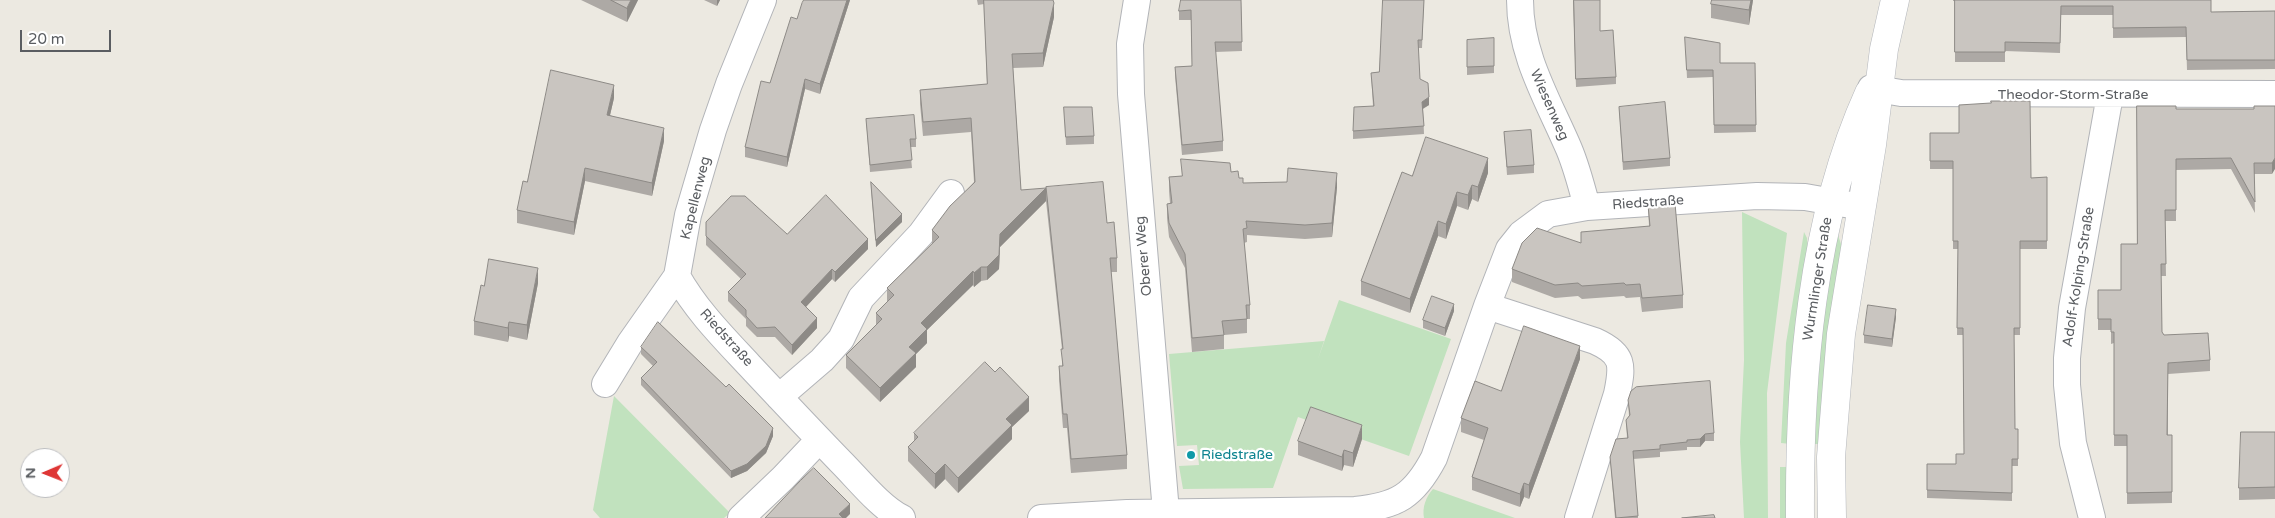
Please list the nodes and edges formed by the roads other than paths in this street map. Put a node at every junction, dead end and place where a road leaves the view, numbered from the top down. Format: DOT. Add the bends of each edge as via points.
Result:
graph roads {
  1 [pos="763,0"];
  2 [pos="1137,0"];
  3 [pos="1520,0"];
  4 [pos="1895,0"];
  5 [pos="1874,89"];
  6 [pos="2275,94"];
  7 [pos="2110,95"];
  8 [pos="951,193"];
  9 [pos="1831,200"];
  10 [pos="1862,207"];
  11 [pos="1588,208"];
  12 [pos="677,276"];
  13 [pos="1487,306"];
  14 [pos="605,384"];
  15 [pos="779,397"];
  16 [pos="819,440"];
  17 [pos="1166,512"];
  18 [pos="741,518"];
  19 [pos="902,518"];
  20 [pos="1041,518"];
  21 [pos="1578,518"];
  22 [pos="1800,518"];
  23 [pos="1832,518"];
  24 [pos="2092,518"];
  1 -- 12 [label="street, Kapellenweg" via="713,130 688,215"];
  2 -- 17 [label="street, Oberer Weg" via="1130,44 1131,94"];
  3 -- 11 [label="street, Wiesenweg" via="1520,17 1530,60 1569,149"];
  4 -- 5 [label="main road, Wurmlinger Straße"];
  5 -- 7 [label="street, Theodor-Storm-Straße" via="1901,93"];
  5 -- 9 [label="main road, Wurmlinger Straße" via="1849,140"];
  5 -- 10 [label="main road, Wurmlinger Straße" via="1872,145"];
  6 -- 7 [label="street, Theodor-Storm-Straße"];
  7 -- 24 [label="street, Adolf-Kolping-Straße" via="2072,308 2067,358 2073,443"];
  8 -- 15 [label="street" via="921,234 861,298 842,339"];
  9 -- 10 [label="street, Riedstraße"];
  9 -- 11 [label="street, Riedstraße" via="1757,196"];
  9 -- 22 [label="main road, Wurmlinger Straße" via="1807,358 1799,456"];
  10 -- 23 [label="main road, Wurmlinger Straße" via="1841,334 1831,457"];
  11 -- 13 [label="street, Riedstraße" via="1548,214 1521,234 1510,249"];
  12 -- 14 [label="street, Kapellenweg"];
  12 -- 15 [label="street, Riedstraße" via="704,315"];
  13 -- 17 [label="street, Riedstraße" via="1434,458 1423,479 1402,497 1375,508 1354,510"];
  13 -- 21 [label="street" via="1595,341 1618,356 1617,394"];
  15 -- 16 [label="street, Riedstraße"];
  16 -- 18 [label="street"];
  16 -- 19 [label="street, Riedstraße" via="893,514"];
  17 -- 20 [label="street, Riedstraße"];
}
